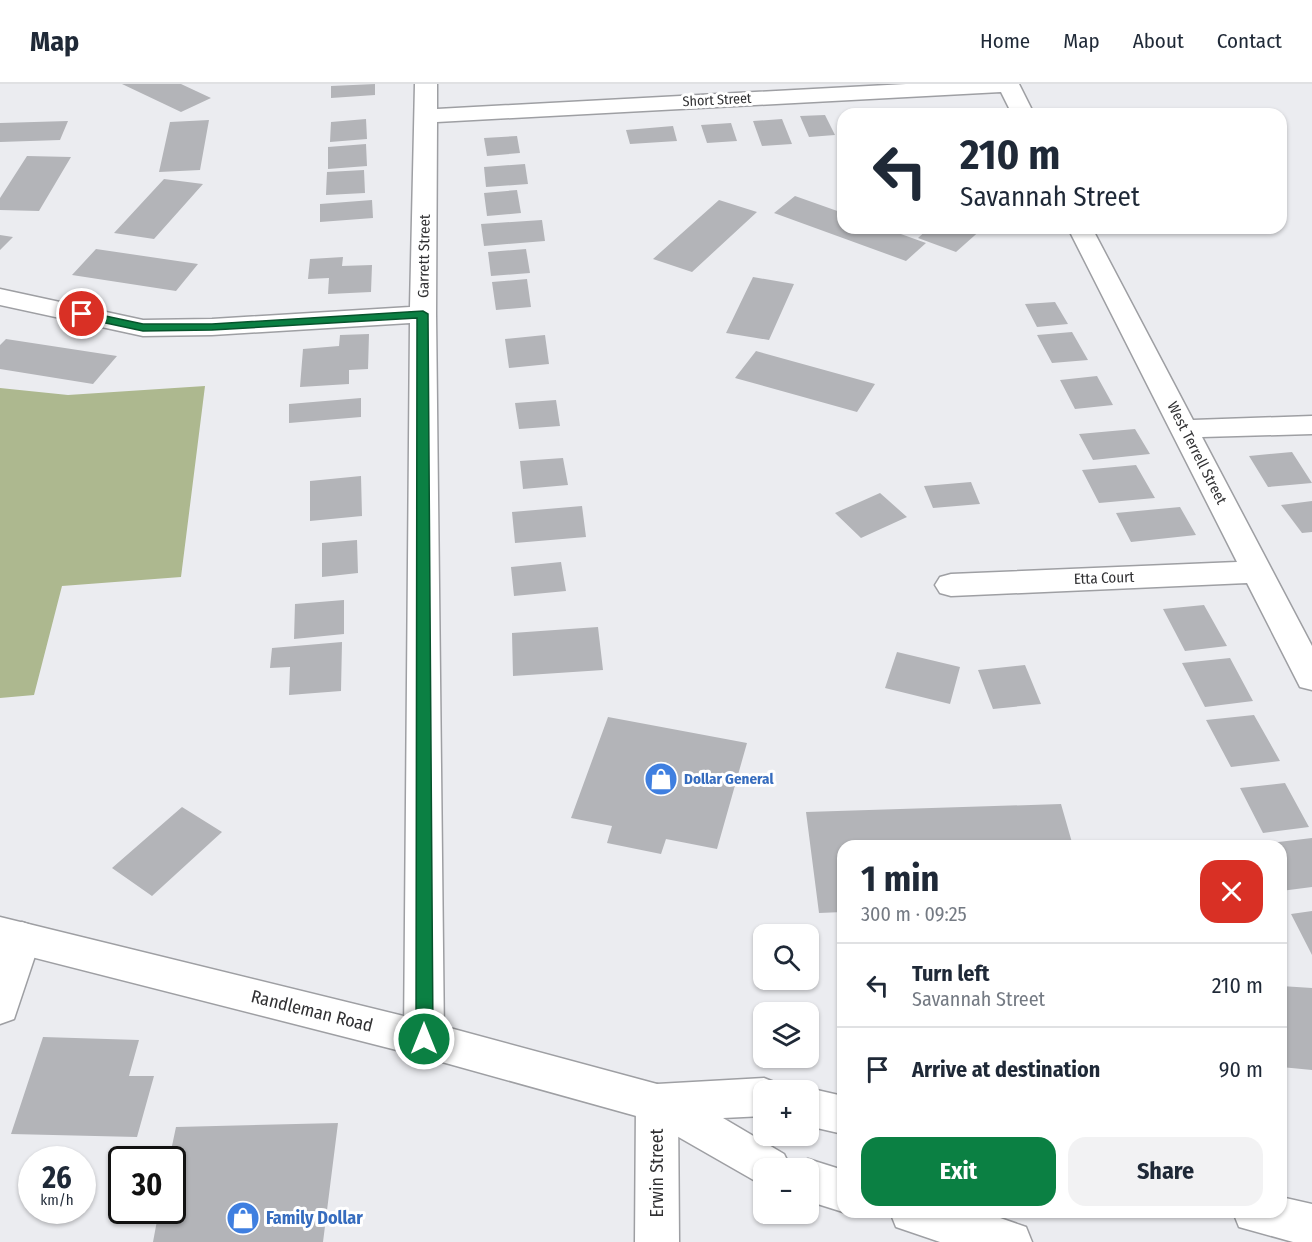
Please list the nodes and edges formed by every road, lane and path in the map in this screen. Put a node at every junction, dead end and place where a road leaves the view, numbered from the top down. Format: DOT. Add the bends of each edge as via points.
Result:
graph roads {
  1 [pos="426,84"];
  2 [pos="1008,84"];
  3 [pos="1020,108"];
  4 [pos="426,116"];
  5 [pos="1083,234"];
  6 [pos="0,297"];
  7 [pos="423,314"];
  8 [pos="1312,425"];
  9 [pos="1185,429"];
  10 [pos="1257,572"];
  11 [pos="951,585"];
  12 [pos="1312,678"];
  13 [pos="11,936"];
  14 [pos="0,1007"];
  15 [pos="424,1039"];
  16 [pos="753,1098"];
  17 [pos="657,1103"];
  18 [pos="819,1110"];
  19 [pos="837,1114"];
  20 [pos="753,1159"];
  21 [pos="819,1183"];
  22 [pos="837,1189"];
  23 [pos="932,1218"];
  24 [pos="1279,1218"];
  25 [pos="1312,1226"];
  26 [pos="657,1242"];
  27 [pos="1010,1242"];
  1 -- 4 [label="street, Garrett Street"];
  2 -- 3 [label="street"];
  2 -- 4 [label="street, Short Street"];
  4 -- 7 [label="street, Garrett Street"];
  5 -- 9 [label="street, West Terrell Street"];
  6 -- 7 [label="street" via="143,328"];
  7 -- 15 [label="street, Garrett Street"];
  8 -- 9 [label="street"];
  9 -- 10 [label="street, West Terrell Street"];
  10 -- 11 [label="street, Etta Court"];
  10 -- 12 [label="street, West Terrell Street"];
  13 -- 14 [label="street"];
  13 -- 15 [label="street, Randleman Road"];
  15 -- 17 [label="street, Randleman Road"];
  16 -- 17 [label="street, Randleman Road"];
  17 -- 20 [label="street, Randleman Road"];
  17 -- 26 [label="street, Erwin Street"];
  18 -- 19 [label="street"];
  21 -- 22 [label="street"];
  23 -- 27 [label="street"];
  24 -- 25 [label="street"];
}
